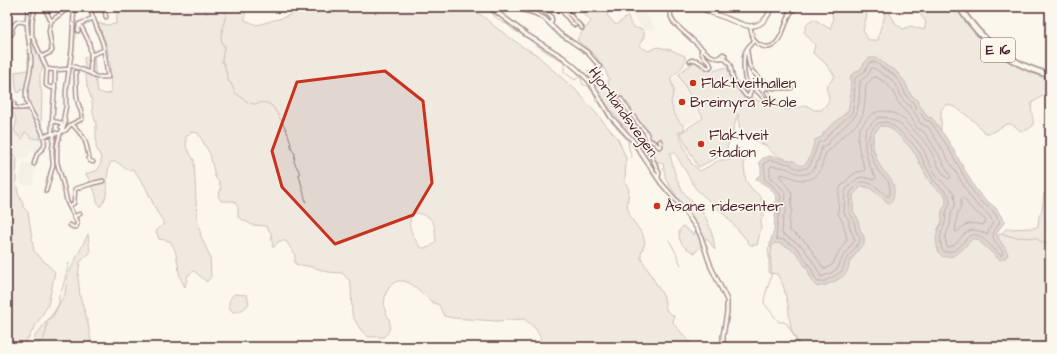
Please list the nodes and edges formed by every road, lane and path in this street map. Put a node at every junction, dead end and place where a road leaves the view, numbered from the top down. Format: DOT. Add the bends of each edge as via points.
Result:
graph roads {
  1 [pos="28,7"];
  2 [pos="43,7"];
  3 [pos="70,7"];
  4 [pos="74,7"];
  5 [pos="90,7"];
  6 [pos="104,7"];
  7 [pos="490,7"];
  8 [pos="519,7"];
  9 [pos="539,7"];
  10 [pos="555,7"];
  11 [pos="670,7"];
  12 [pos="700,7"];
  13 [pos="771,7"];
  14 [pos="789,7"];
  15 [pos="796,7"];
  16 [pos="959,7"];
  17 [pos="563,11"];
  18 [pos="790,15"];
  19 [pos="106,17"];
  20 [pos="93,18"];
  21 [pos="51,22"];
  22 [pos="27,23"];
  23 [pos="80,24"];
  24 [pos="550,24"];
  25 [pos="575,26"];
  26 [pos="750,26"];
  27 [pos="582,28"];
  28 [pos="8,31"];
  29 [pos="78,31"];
  30 [pos="30,37"];
  31 [pos="7,39"];
  32 [pos="754,41"];
  33 [pos="702,49"];
  34 [pos="746,49"];
  35 [pos="104,50"];
  36 [pos="91,55"];
  37 [pos="41,57"];
  38 [pos="690,61"];
  39 [pos="69,67"];
  40 [pos="600,68"];
  41 [pos="47,69"];
  42 [pos="55,70"];
  43 [pos="76,72"];
  44 [pos="90,73"];
  45 [pos="1050,75"];
  46 [pos="7,80"];
  47 [pos="752,87"];
  48 [pos="56,88"];
  49 [pos="791,88"];
  50 [pos="767,92"];
  51 [pos="620,99"];
  52 [pos="7,100"];
  53 [pos="14,104"];
  54 [pos="28,107"];
  55 [pos="52,121"];
  56 [pos="72,124"];
  57 [pos="61,127"];
  58 [pos="60,133"];
  59 [pos="53,134"];
  60 [pos="43,136"];
  61 [pos="649,140"];
  62 [pos="660,141"];
  63 [pos="93,162"];
  64 [pos="34,164"];
  65 [pos="658,178"];
  66 [pos="103,181"];
  67 [pos="46,191"];
  68 [pos="69,206"];
  69 [pos="80,214"];
  70 [pos="75,216"];
  71 [pos="70,225"];
  72 [pos="723,347"];
  1 -- 22 [label="street"];
  2 -- 21 [label="street"];
  2 -- 30 [label="street" via="35,9"];
  3 -- 21 [label="street"];
  4 -- 39 [label="street"];
  5 -- 20 [label="street"];
  6 -- 19 [label="street"];
  7 -- 65 [label="street, Hjortlandsvegen" via="527,35 564,58 590,82 611,116"];
  8 -- 24 [label="street" via="539,15"];
  9 -- 24 [label="street" via="551,16"];
  10 -- 17 [label="street"];
  11 -- 33 [label="street" via="674,23"];
  12 -- 26 [label="main road"];
  13 -- 26 [label="main road" via="766,19"];
  14 -- 18 [label="street"];
  15 -- 18 [label="street"];
  16 -- 45 [label="highway, E 16" via="978,32 1000,52 1027,67"];
  17 -- 25 [label="street"];
  17 -- 27 [label="street"];
  18 -- 32 [label="street" via="776,44 766,47"];
  20 -- 23 [label="street"];
  20 -- 35 [label="street"];
  21 -- 37 [label="street" via="49,31 52,51"];
  22 -- 28 [label="street" via="20,20"];
  22 -- 30 [label="street"];
  23 -- 29 [label="street"];
  23 -- 36 [label="street" via="89,42"];
  24 -- 40 [label="street" via="587,52"];
  26 -- 32 [label="street"];
  28 -- 31 [label="street"];
  30 -- 37 [label="street"];
  30 -- 54 [label="street" via="31,59 26,93"];
  32 -- 34 [label="street"];
  33 -- 38 [label="street" via="702,55 711,63 710,67 696,60"];
  33 -- 47 [label="street" via="708,54 724,58 730,64 733,79 746,96 749,96"];
  34 -- 47 [label="street" via="743,58 744,74"];
  34 -- 49 [label="street" via="749,64 758,77 773,88"];
  35 -- 36 [label="street"];
  35 -- 44 [label="street" via="108,77 98,77"];
  36 -- 44 [label="street"];
  37 -- 41 [label="street"];
  39 -- 42 [label="street"];
  39 -- 44 [label="street"];
  39 -- 58 [label="street" via="65,124"];
  41 -- 42 [label="street"];
  41 -- 48 [label="street" via="46,85"];
  42 -- 48 [label="street"];
  43 -- 56 [label="street" via="77,99 82,119"];
  46 -- 53 [label="street" via="10,98"];
  47 -- 50 [label="street" via="766,101 770,101 772,99"];
  48 -- 55 [label="street"];
  51 -- 61 [label="street, Hjortlandsvegen" via="646,132"];
  52 -- 54 [label="street" via="14,107"];
  54 -- 60 [label="street"];
  55 -- 57 [label="street" via="62,123"];
  55 -- 59 [label="street"];
  56 -- 58 [label="street"];
  56 -- 63 [label="street" via="84,137 90,161"];
  58 -- 59 [label="street"];
  58 -- 68 [label="street" via="57,162"];
  59 -- 60 [label="street"];
  59 -- 67 [label="street" via="53,166"];
  60 -- 64 [label="street" via="45,144"];
  61 -- 62 [label="street, Hjortlandsvegen" via="659,147"];
  61 -- 65 [label="street, Hjortlandsvegen" via="648,148 659,173"];
  65 -- 72 [label="street, Hjortlandsvegen" via="699,232 711,267 726,297"];
  66 -- 68 [label="street" via="76,189 74,202"];
  68 -- 70 [label="street"];
  69 -- 70 [label="street"];
  70 -- 71 [label="street" via="77,225"];
}
